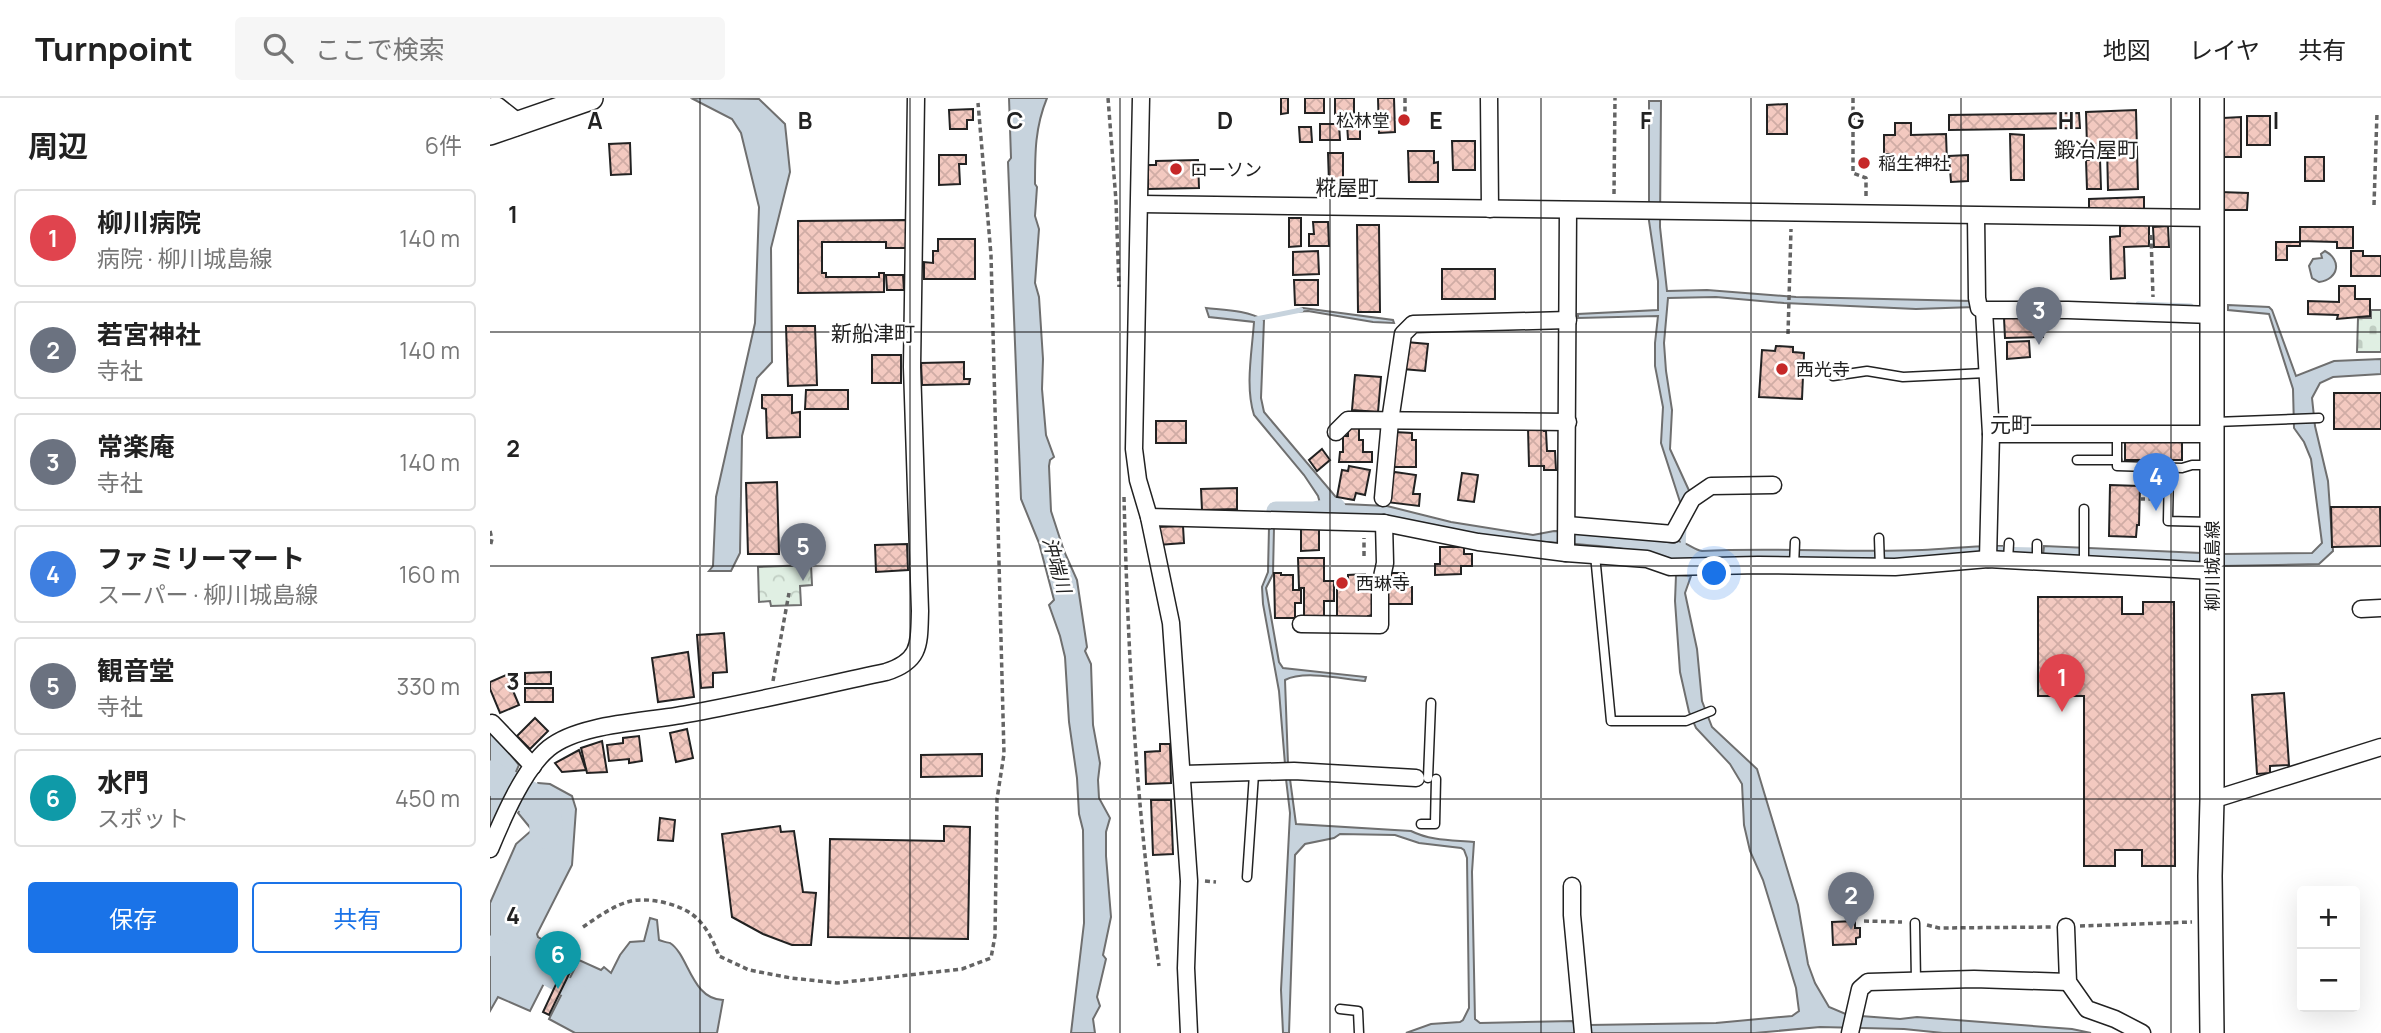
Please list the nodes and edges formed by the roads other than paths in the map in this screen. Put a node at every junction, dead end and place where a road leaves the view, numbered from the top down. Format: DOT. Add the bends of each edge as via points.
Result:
graph roads {
  1 [pos="591,98"];
  2 [pos="916,98"];
  3 [pos="1141,98"];
  4 [pos="1489,98"];
  5 [pos="2213,98"];
  6 [pos="490,110"];
  7 [pos="514,124"];
  8 [pos="490,133"];
  9 [pos="1140,204"];
  10 [pos="1490,209"];
  11 [pos="1568,210"];
  12 [pos="1976,216"];
  13 [pos="2212,218"];
  14 [pos="1980,305"];
  15 [pos="2212,308"];
  16 [pos="1568,320"];
  17 [pos="1986,373"];
  18 [pos="1833,376"];
  19 [pos="2319,418"];
  20 [pos="1390,421"];
  21 [pos="1568,422"];
  22 [pos="2212,428"];
  23 [pos="1336,432"];
  24 [pos="1991,434"];
  25 [pos="2117,435"];
  26 [pos="2077,460"];
  27 [pos="2118,460"];
  28 [pos="2212,465"];
  29 [pos="2169,467"];
  30 [pos="1773,485"];
  31 [pos="1383,498"];
  32 [pos="2084,509"];
  33 [pos="1149,517"];
  34 [pos="2212,522"];
  35 [pos="1384,523"];
  36 [pos="1567,525"];
  37 [pos="1879,538"];
  38 [pos="1795,542"];
  39 [pos="2008,543"];
  40 [pos="2037,544"];
  41 [pos="1567,550"];
  42 [pos="1988,552"];
  43 [pos="1595,555"];
  44 [pos="2008,558"];
  45 [pos="2037,560"];
  46 [pos="2084,562"];
  47 [pos="2212,562"];
  48 [pos="1794,564"];
  49 [pos="1880,564"];
  50 [pos="2381,608"];
  51 [pos="2361,609"];
  52 [pos="1301,624"];
  53 [pos="1431,703"];
  54 [pos="1711,711"];
  55 [pos="492,723"];
  56 [pos="2381,747"];
  57 [pos="533,766"];
  58 [pos="1183,774"];
  59 [pos="1254,774"];
  60 [pos="1431,778"];
  61 [pos="2212,800"];
  62 [pos="1421,824"];
  63 [pos="490,849"];
  64 [pos="1247,877"];
  65 [pos="1572,886"];
  66 [pos="1914,923"];
  67 [pos="2066,927"];
  68 [pos="1916,981"];
  69 [pos="2068,982"];
  70 [pos="1340,1009"];
  71 [pos="1582,1026"];
  72 [pos="1189,1033"];
  73 [pos="1359,1033"];
  74 [pos="1850,1033"];
  75 [pos="2142,1033"];
  76 [pos="2212,1033"];
  1 -- 7 [label="main road"];
  2 -- 57 [label="street" via="912,367 920,611 918,648 910,662 900,668 687,715 587,730 547,749"];
  3 -- 9 [label="street"];
  4 -- 10 [label="street"];
  5 -- 13 [label="main road, 柳川城島線"];
  6 -- 7 [label="main road" via="496,109"];
  7 -- 8 [label="main road"];
  9 -- 10 [label="street"];
  9 -- 33 [label="street" via="1134,449"];
  10 -- 11 [label="street"];
  11 -- 12 [label="street"];
  11 -- 16 [label="street"];
  12 -- 13 [label="street"];
  12 -- 14 [label="street"];
  13 -- 15 [label="main road, 柳川城島線"];
  14 -- 15 [label="street" via="2080,310"];
  14 -- 17 [label="street"];
  15 -- 22 [label="main road, 柳川城島線"];
  16 -- 20 [label="street" via="1413,324 1403,334"];
  16 -- 21 [label="street"];
  17 -- 18 [label="lane" via="1903,377 1867,371"];
  17 -- 24 [label="street"];
  19 -- 22 [label="lane"];
  20 -- 21 [label="street"];
  20 -- 23 [label="street" via="1348,419"];
  20 -- 31 [label="street"];
  21 -- 36 [label="street"];
  22 -- 25 [label="street"];
  22 -- 28 [label="main road, 柳川城島線"];
  24 -- 25 [label="street"];
  24 -- 42 [label="street"];
  25 -- 27 [label="lane"];
  26 -- 27 [label="lane"];
  27 -- 29 [label="lane" via="2117,466"];
  28 -- 29 [label="lane"];
  28 -- 34 [label="main road, 柳川城島線"];
  29 -- 34 [label="lane" via="2168,521"];
  30 -- 36 [label="street" via="1711,486 1692,499 1673,534"];
  32 -- 46 [label="lane"];
  33 -- 35 [label="street"];
  33 -- 58 [label="street" via="1171,623"];
  34 -- 47 [label="main road, 柳川城島線"];
  35 -- 41 [label="street" via="1478,542"];
  35 -- 52 [label="street" via="1380,625"];
  36 -- 41 [label="street"];
  37 -- 49 [label="lane"];
  38 -- 48 [label="lane"];
  39 -- 44 [label="lane"];
  40 -- 45 [label="lane"];
  41 -- 43 [label="street"];
  42 -- 44 [label="street"];
  42 -- 49 [label="street"];
  43 -- 48 [label="street" via="1647,559 1670,567"];
  43 -- 54 [label="lane" via="1611,721 1686,721"];
  44 -- 45 [label="street"];
  45 -- 46 [label="street"];
  46 -- 47 [label="street"];
  47 -- 61 [label="main road, 柳川城島線"];
  48 -- 49 [label="street"];
  50 -- 51 [label="street"];
  53 -- 60 [label="lane"];
  55 -- 57 [label="street"];
  56 -- 61 [label="street"];
  57 -- 63 [label="street" via="503,815"];
  58 -- 59 [label="street"];
  58 -- 72 [label="street" via="1189,881"];
  59 -- 60 [label="street"];
  59 -- 64 [label="lane"];
  60 -- 62 [label="lane" via="1435,824"];
  61 -- 76 [label="main road, 柳川城島線"];
  65 -- 71 [label="street"];
  66 -- 68 [label="lane"];
  67 -- 69 [label="street"];
  68 -- 69 [label="street"];
  68 -- 74 [label="street" via="1868,982 1860,989"];
  69 -- 75 [label="street" via="2087,1009"];
  70 -- 73 [label="lane" via="1358,1011"];
}
